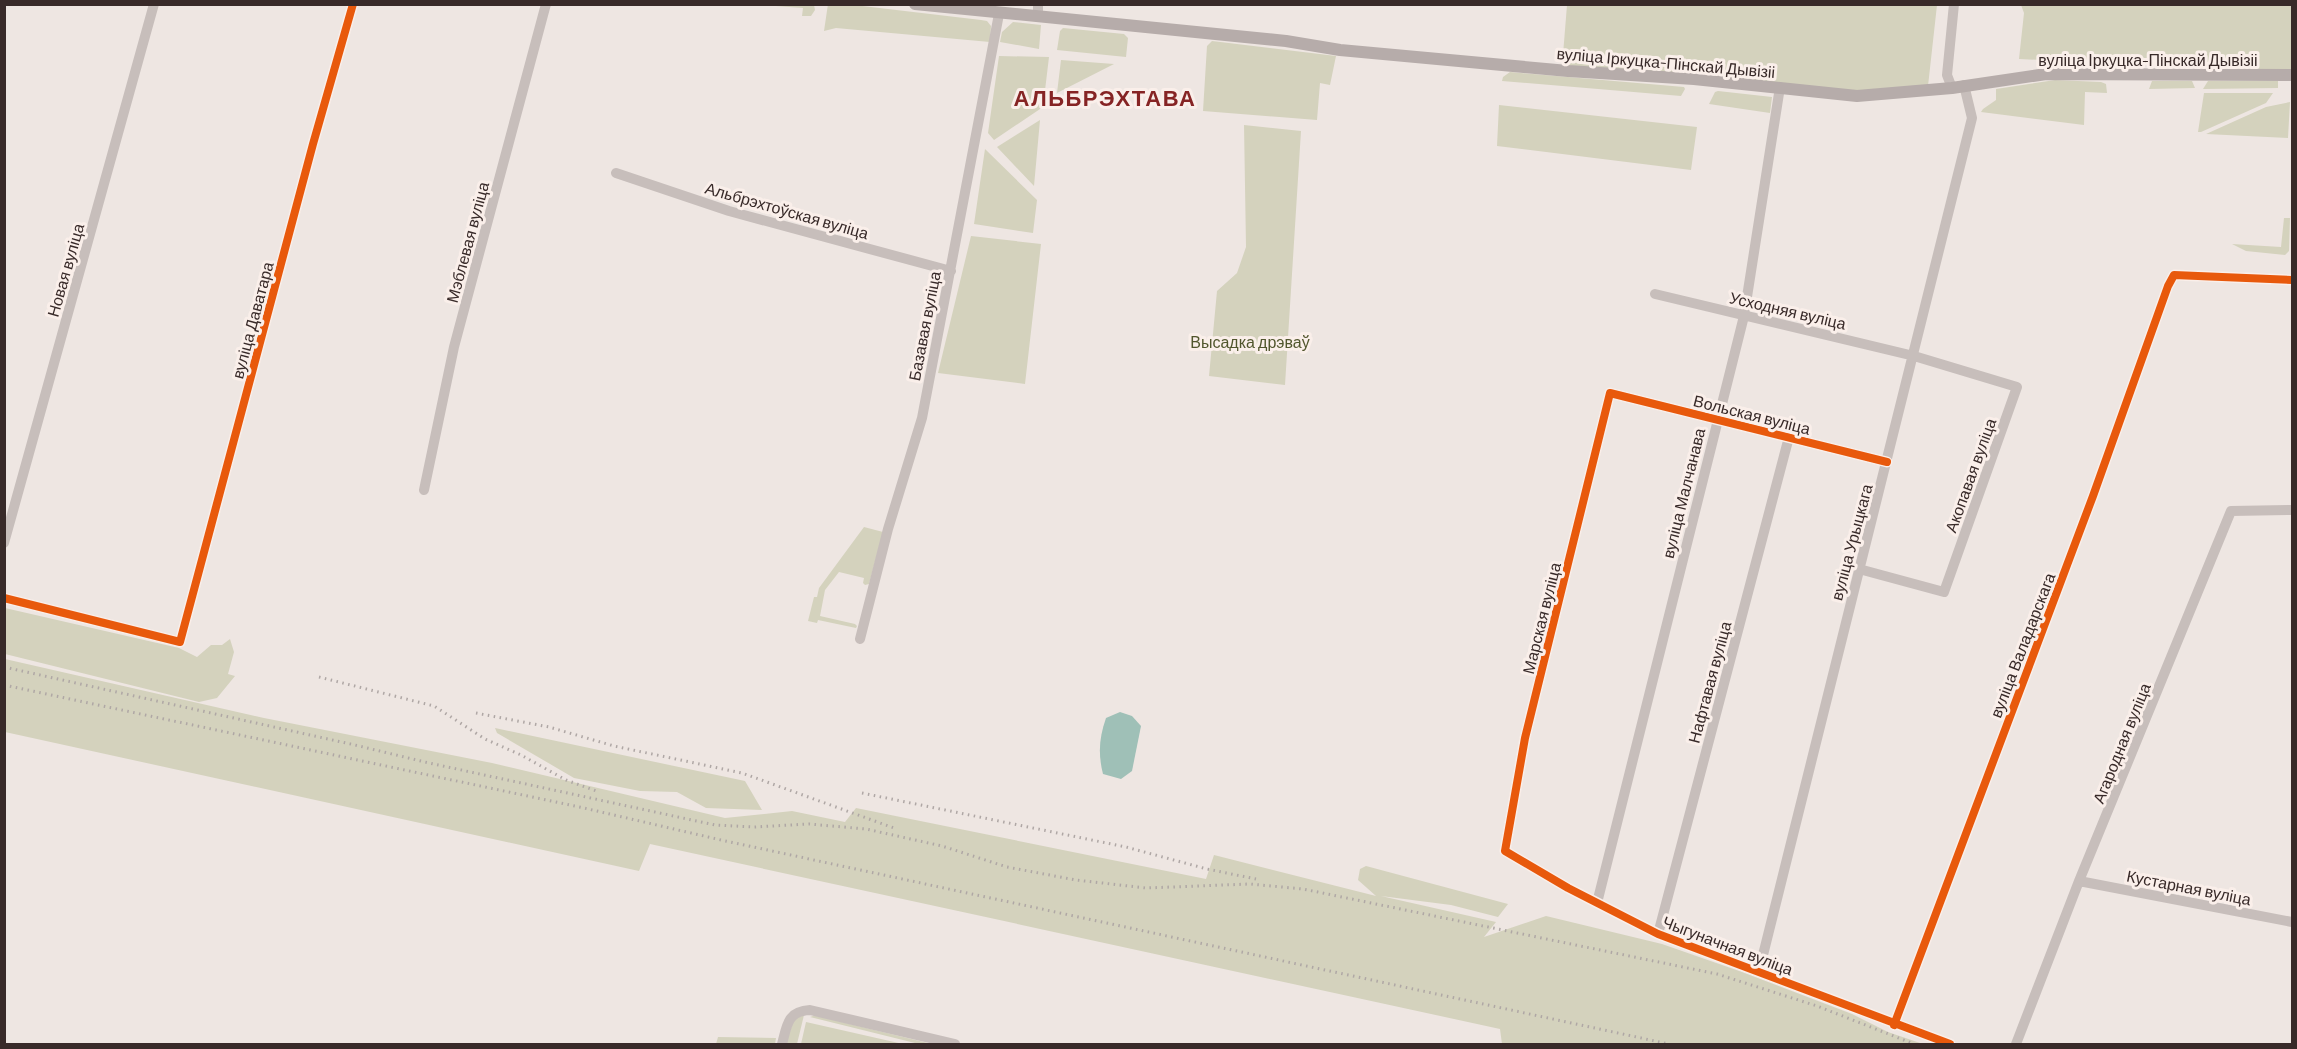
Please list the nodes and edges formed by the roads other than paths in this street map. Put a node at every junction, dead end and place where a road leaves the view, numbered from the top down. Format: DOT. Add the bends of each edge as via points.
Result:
graph roads {
  1 [pos="154,4"];
  2 [pos="353,4"];
  3 [pos="546,4"];
  4 [pos="915,4"];
  5 [pos="1954,4"];
  6 [pos="1038,11"];
  7 [pos="999,14"];
  8 [pos="2292,75"];
  9 [pos="1958,86"];
  10 [pos="1780,87"];
  11 [pos="616,173"];
  12 [pos="951,271"];
  13 [pos="2292,280"];
  14 [pos="1655,294"];
  15 [pos="1744,316"];
  16 [pos="1914,356"];
  17 [pos="1610,393"];
  18 [pos="1717,420"];
  19 [pos="1789,437"];
  20 [pos="1887,462"];
  21 [pos="424,490"];
  22 [pos="2292,510"];
  23 [pos="4,543"];
  24 [pos="1859,569"];
  25 [pos="4,598"];
  26 [pos="860,639"];
  27 [pos="1505,851"];
  28 [pos="2079,881"];
  29 [pos="1597,903"];
  30 [pos="2292,922"];
  31 [pos="1658,934"];
  32 [pos="1759,971"];
  33 [pos="1894,1024"];
  34 [pos="782,1044"];
  35 [pos="955,1044"];
  36 [pos="1950,1044"];
  37 [pos="2016,1044"];
  1 -- 23 [label="street, Новая вуліца"];
  2 -- 25 [label="street, вуліца Даватара" via="180,642"];
  3 -- 21 [label="street, Мэблевая вуліца" via="454,347"];
  4 -- 7 [label="main road, вуліца Іркуцка-Пінскай Дывізіі"];
  5 -- 9 [label="street, вуліца Урыцкага" via="1947,75"];
  6 -- 7 [label="main road, вуліца Іркуцка-Пінскай Дывізіі"];
  6 -- 10 [label="main road, вуліца Іркуцка-Пінскай Дывізіі" via="1340,50"];
  7 -- 12 [label="street, Базавая вуліца"];
  8 -- 9 [label="main road, вуліца Іркуцка-Пінскай Дывізіі" via="2055,74"];
  9 -- 10 [label="main road, вуліца Іркуцка-Пінскай Дывізіі" via="1857,96"];
  9 -- 16 [label="street, вуліца Урыцкага" via="1972,118"];
  10 -- 15 [label="street, вуліца Малчанава"];
  11 -- 12 [label="street, Альбрэхтоўская вуліца" via="729,211"];
  12 -- 26 [label="street, Базавая вуліца" via="922,418"];
  13 -- 33 [label="street, вуліца Валадарскага" via="2174,275 2168,286"];
  14 -- 15 [label="street, Усходняя вуліца"];
  15 -- 16 [label="street, Усходняя вуліца"];
  15 -- 18 [label="street, вуліца Малчанава"];
  16 -- 20 [label="street, вуліца Урыцкага"];
  16 -- 24 [label="street, Акопавая вуліца" via="2017,387 1944,592"];
  17 -- 18 [label="street, Вольская вуліца"];
  17 -- 27 [label="street, Марская вуліца" via="1525,738"];
  18 -- 19 [label="street, Вольская вуліца"];
  18 -- 29 [label="street, вуліца Малчанава"];
  19 -- 20 [label="street, Вольская вуліца"];
  19 -- 31 [label="street, Нафтавая вуліца"];
  20 -- 24 [label="street, вуліца Урыцкага"];
  22 -- 28 [label="street, Агародная вуліца" via="2231,511"];
  24 -- 32 [label="street, вуліца Урыцкага"];
  27 -- 29 [label="street, Чыгуначная вуліца"];
  28 -- 30 [label="street, Кустарная вуліца"];
  28 -- 37 [label="street, Агародная вуліца"];
  29 -- 31 [label="street, Чыгуначная вуліца"];
  31 -- 32 [label="street, Чыгуначная вуліца"];
  32 -- 33 [label="street, Чыгуначная вуліца"];
  33 -- 36 [label="street, Чыгуначная вуліца"];
  34 -- 35 [label="street" via="792,1016 810,1010"];
}
